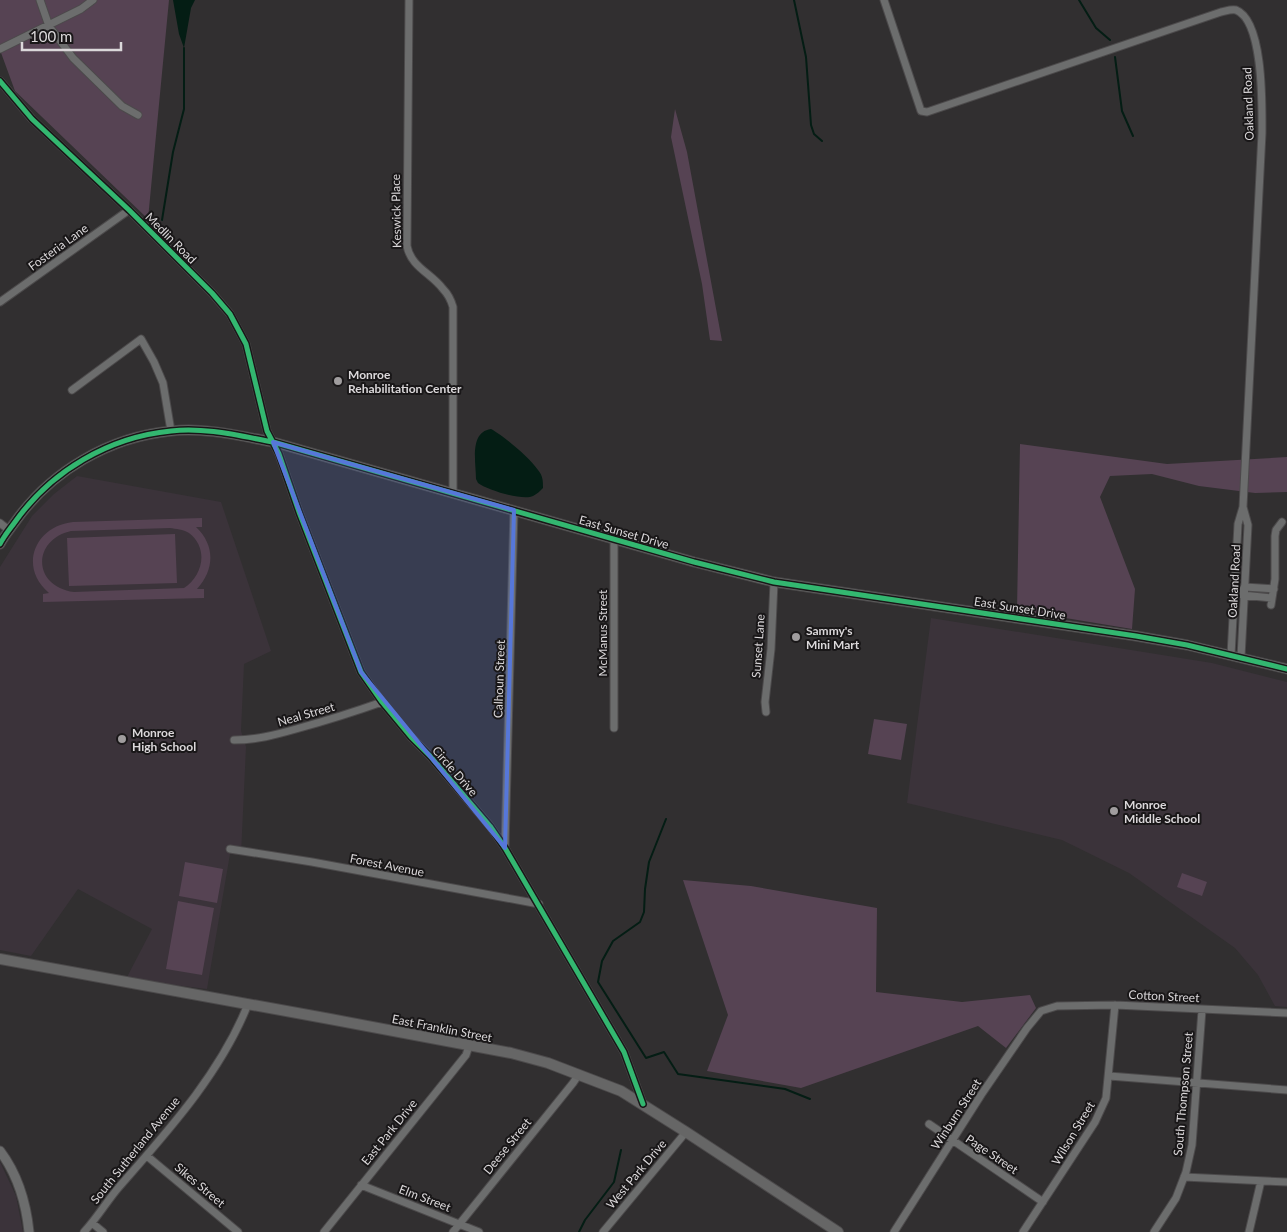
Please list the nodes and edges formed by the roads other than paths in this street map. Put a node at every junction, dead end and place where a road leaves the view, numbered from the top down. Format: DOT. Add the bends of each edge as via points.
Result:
graph roads {
  1 [pos="40,0"];
  2 [pos="93,0"];
  3 [pos="409,0"];
  4 [pos="884,0"];
  5 [pos="49,26"];
  6 [pos="0,49"];
  7 [pos="0,81"];
  8 [pos="138,115"];
  9 [pos="128,210"];
  10 [pos="0,302"];
  11 [pos="72,390"];
  12 [pos="171,431"];
  13 [pos="273,442"];
  14 [pos="453,493"];
  15 [pos="1243,507"];
  16 [pos="514,510"];
  17 [pos="1282,522"];
  18 [pos="0,523"];
  19 [pos="9,530"];
  20 [pos="614,539"];
  21 [pos="0,544"];
  22 [pos="774,582"];
  23 [pos="1245,587"];
  24 [pos="1274,589"];
  25 [pos="1235,592"];
  26 [pos="1244,596"];
  27 [pos="1231,655"];
  28 [pos="1241,657"];
  29 [pos="1287,669"];
  30 [pos="382,702"];
  31 [pos="766,712"];
  32 [pos="614,728"];
  33 [pos="234,740"];
  34 [pos="505,848"];
  35 [pos="230,849"];
  36 [pos="539,904"];
  37 [pos="0,959"];
  38 [pos="248,1004"];
  39 [pos="1114,1005"];
  40 [pos="1202,1010"];
  41 [pos="1041,1011"];
  42 [pos="1287,1013"];
  43 [pos="469,1046"];
  44 [pos="579,1074"];
  45 [pos="1109,1076"];
  46 [pos="1197,1082"];
  47 [pos="1287,1090"];
  48 [pos="643,1104"];
  49 [pos="929,1124"];
  50 [pos="686,1132"];
  51 [pos="952,1141"];
  52 [pos="0,1151"];
  53 [pos="147,1156"];
  54 [pos="1184,1177"];
  55 [pos="1261,1181"];
  56 [pos="1287,1182"];
  57 [pos="361,1185"];
  58 [pos="1043,1202"];
  59 [pos="92,1223"];
  60 [pos="460,1224"];
  61 [pos="29,1232"];
  62 [pos="84,1232"];
  63 [pos="103,1232"];
  64 [pos="238,1232"];
  65 [pos="324,1232"];
  66 [pos="453,1232"];
  67 [pos="479,1232"];
  68 [pos="603,1232"];
  69 [pos="838,1232"];
  70 [pos="894,1232"];
  71 [pos="1023,1232"];
  72 [pos="1154,1232"];
  73 [pos="1248,1232"];
  1 -- 5 [label="street"];
  2 -- 5 [label="street" via="81,10"];
  3 -- 14 [label="street, Keswick Place" via="407,246 409,256 442,287 454,306"];
  4 -- 15 [label="street, Oakland Road" via="921,111 927,112 1221,12 1233,9 1248,20 1261,78 1262,133"];
  5 -- 6 [label="street"];
  5 -- 8 [label="street" via="73,58 122,106"];
  7 -- 9 [label="street, Medlin Road" via="32,118"];
  9 -- 10 [label="street, Fosteria Lane"];
  9 -- 13 [label="street, Medlin Road" via="230,314 246,344 267,431"];
  11 -- 12 [label="street" via="141,339 163,383"];
  12 -- 13 [label="street, East Sunset Drive" via="212,431"];
  12 -- 19 [label="street, East Sunset Drive" via="123,441 83,460 40,491"];
  13 -- 14 [label="street, East Sunset Drive"];
  13 -- 30 [label="street, Circle Drive" via="361,672"];
  14 -- 16 [label="street, East Sunset Drive"];
  15 -- 23 [label="street, Oakland Road" via="1248,525"];
  15 -- 25 [label="street, Oakland Road" via="1238,524"];
  16 -- 20 [label="street, East Sunset Drive"];
  16 -- 34 [label="street, Calhoun Street"];
  17 -- 24 [label="street" via="1275,536"];
  18 -- 19 [label="street"];
  19 -- 21 [label="street, East Sunset Drive"];
  20 -- 22 [label="street, East Sunset Drive"];
  20 -- 32 [label="street, McManus Street"];
  22 -- 27 [label="street, East Sunset Drive" via="1136,636"];
  22 -- 31 [label="street, Sunset Lane"];
  23 -- 24 [label="street"];
  23 -- 25 [label="street"];
  23 -- 26 [label="street, Oakland Road"];
  24 -- 26 [label="street" via="1272,601"];
  25 -- 26 [label="street"];
  25 -- 27 [label="street, Oakland Road"];
  26 -- 28 [label="street, Oakland Road"];
  27 -- 28 [label="street, East Sunset Drive"];
  28 -- 29 [label="street, East Sunset Drive"];
  30 -- 33 [label="street, Neal Street" via="270,736"];
  30 -- 34 [label="street, Circle Drive" via="484,819"];
  34 -- 36 [label="street, Circle Drive"];
  35 -- 36 [label="street, Forest Avenue"];
  36 -- 48 [label="street, Circle Drive" via="624,1052"];
  37 -- 38 [label="main road, East Franklin Street"];
  38 -- 43 [label="main road, East Franklin Street"];
  38 -- 53 [label="street, South Sutherland Avenue" via="222,1057"];
  39 -- 40 [label="street, Cotton Street"];
  39 -- 41 [label="street, Cotton Street" via="1057,1006"];
  39 -- 45 [label="street, Wilson Street"];
  40 -- 42 [label="street, Cotton Street"];
  40 -- 46 [label="street, South Thompson Street"];
  41 -- 51 [label="street, Winburn Street"];
  43 -- 44 [label="main road, East Franklin Street" via="511,1053"];
  43 -- 57 [label="street, East Park Drive" via="466,1055"];
  44 -- 48 [label="main road, East Franklin Street"];
  44 -- 60 [label="street, Deese Street"];
  45 -- 46 [label="street"];
  45 -- 58 [label="street, Wilson Street" via="1106,1098 1095,1122"];
  46 -- 47 [label="street"];
  46 -- 54 [label="street, South Thompson Street" via="1192,1145"];
  48 -- 50 [label="main road, East Franklin Street"];
  49 -- 51 [label="street, Page Street"];
  50 -- 68 [label="street, West Park Drive"];
  50 -- 69 [label="main road, East Franklin Street"];
  51 -- 58 [label="street, Page Street"];
  51 -- 70 [label="street, Winburn Street"];
  52 -- 61 [label="street" via="20,1188"];
  53 -- 59 [label="street, South Sutherland Avenue" via="106,1202"];
  53 -- 64 [label="street, Sikes Street"];
  54 -- 55 [label="street"];
  54 -- 72 [label="street, South Thompson Street" via="1176,1198"];
  55 -- 56 [label="street"];
  55 -- 73 [label="street"];
  57 -- 60 [label="street, Elm Street"];
  57 -- 65 [label="street, East Park Drive"];
  58 -- 71 [label="street, Wilson Street"];
  59 -- 62 [label="street, South Sutherland Avenue"];
  59 -- 63 [label="street"];
  60 -- 66 [label="street, Deese Street"];
  60 -- 67 [label="street, Elm Street"];
}
